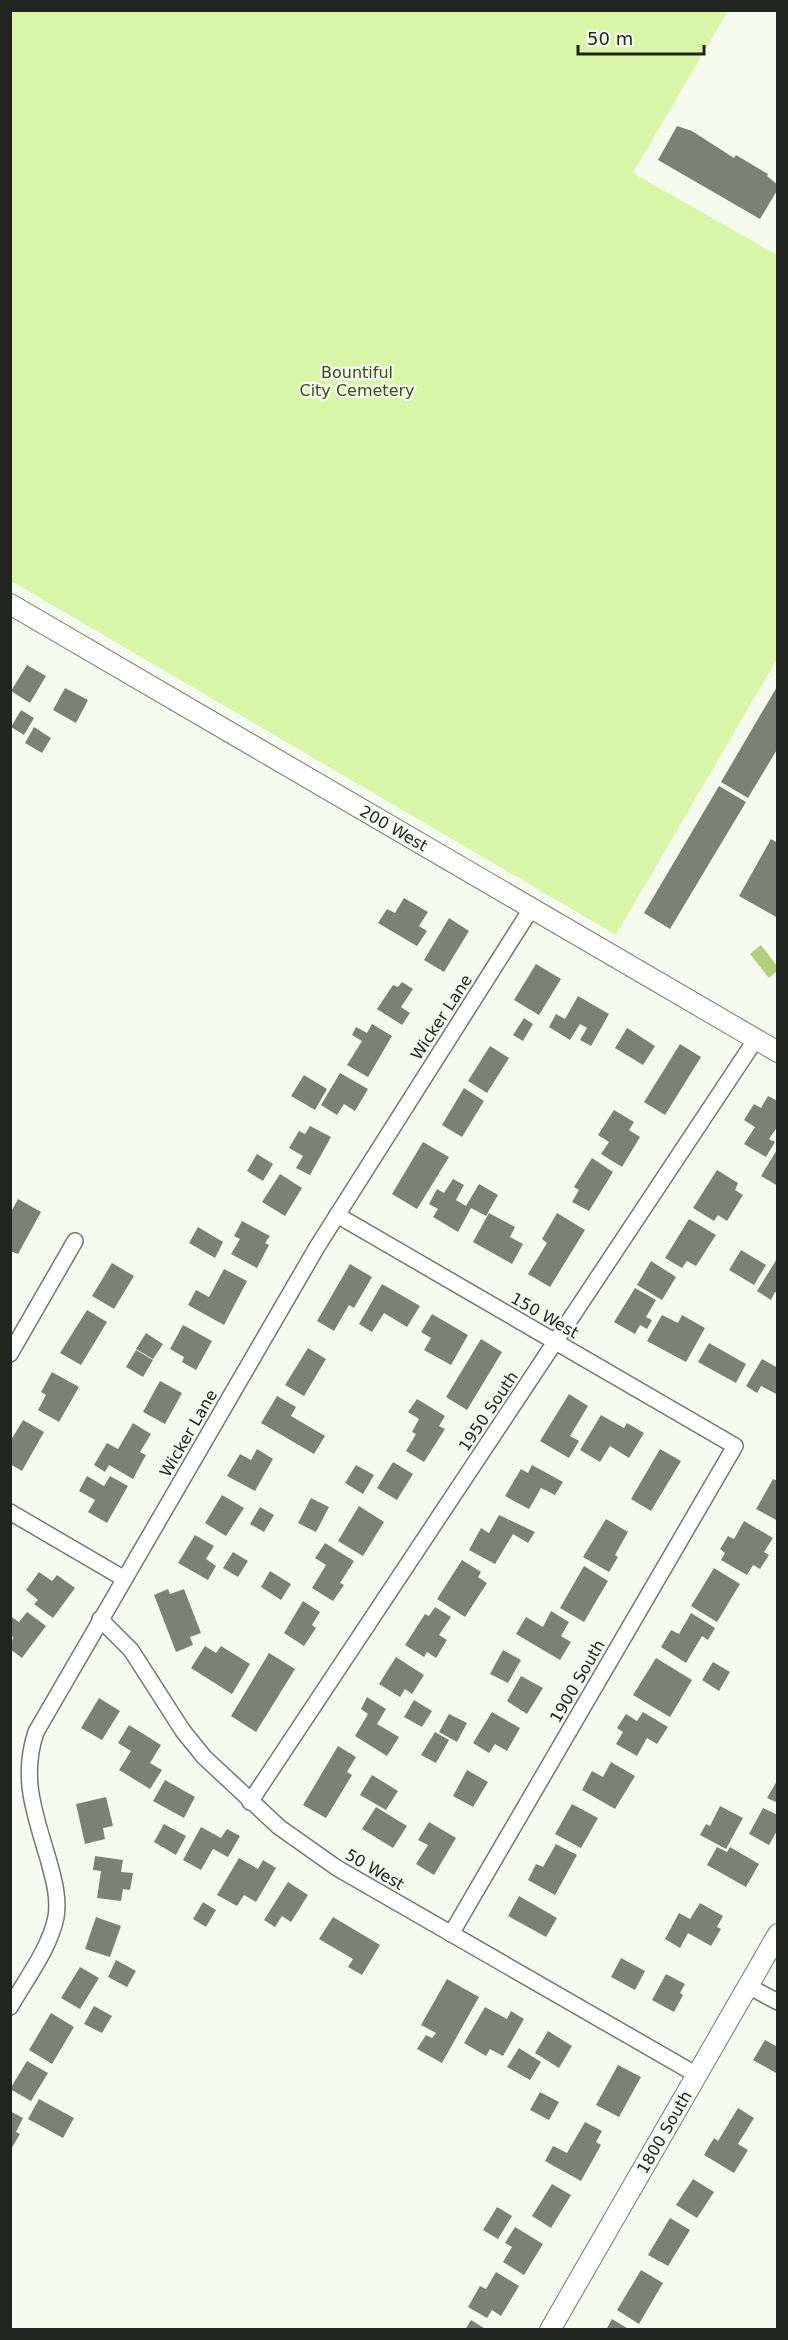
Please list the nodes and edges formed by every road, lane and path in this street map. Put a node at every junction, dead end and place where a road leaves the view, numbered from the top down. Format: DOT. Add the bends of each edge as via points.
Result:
graph roads {
  1 [pos="10,604"];
  2 [pos="531,909"];
  3 [pos="756,1039"];
  4 [pos="777,1052"];
  5 [pos="337,1215"];
  6 [pos="75,1241"];
  7 [pos="555,1342"];
  8 [pos="10,1354"];
  9 [pos="735,1446"];
  10 [pos="10,1512"];
  11 [pos="123,1578"];
  12 [pos="100,1619"];
  13 [pos="250,1802"];
  14 [pos="451,1934"];
  15 [pos="777,1934"];
  16 [pos="748,1986"];
  17 [pos="777,2002"];
  18 [pos="10,2007"];
  19 [pos="697,2075"];
  20 [pos="550,2330"];
  1 -- 2 [label="street, 200 West"];
  2 -- 3 [label="street, 200 West"];
  2 -- 5 [label="street, Wicker Lane"];
  3 -- 4 [label="street, 200 West"];
  3 -- 7 [label="street, 1950 South"];
  5 -- 7 [label="street, 150 West"];
  5 -- 11 [label="street, Wicker Lane"];
  6 -- 8 [label="street"];
  7 -- 9 [label="street, 150 West"];
  7 -- 13 [label="street, 1950 South"];
  9 -- 14 [label="street, 1900 South"];
  10 -- 11 [label="street"];
  11 -- 12 [label="street, Wicker Lane"];
  12 -- 13 [label="street, 50 West" via="130,1650 204,1757"];
  12 -- 18 [label="street, Wicker Lane" via="41,1721 32,1744 28,1782 57,1905 47,1941"];
  13 -- 14 [label="street, 50 West" via="337,1868"];
  14 -- 19 [label="street, 50 West"];
  15 -- 16 [label="street, 1800 South"];
  16 -- 17 [label="street"];
  16 -- 19 [label="street, 1800 South"];
  19 -- 20 [label="street, 1800 South"];
}
